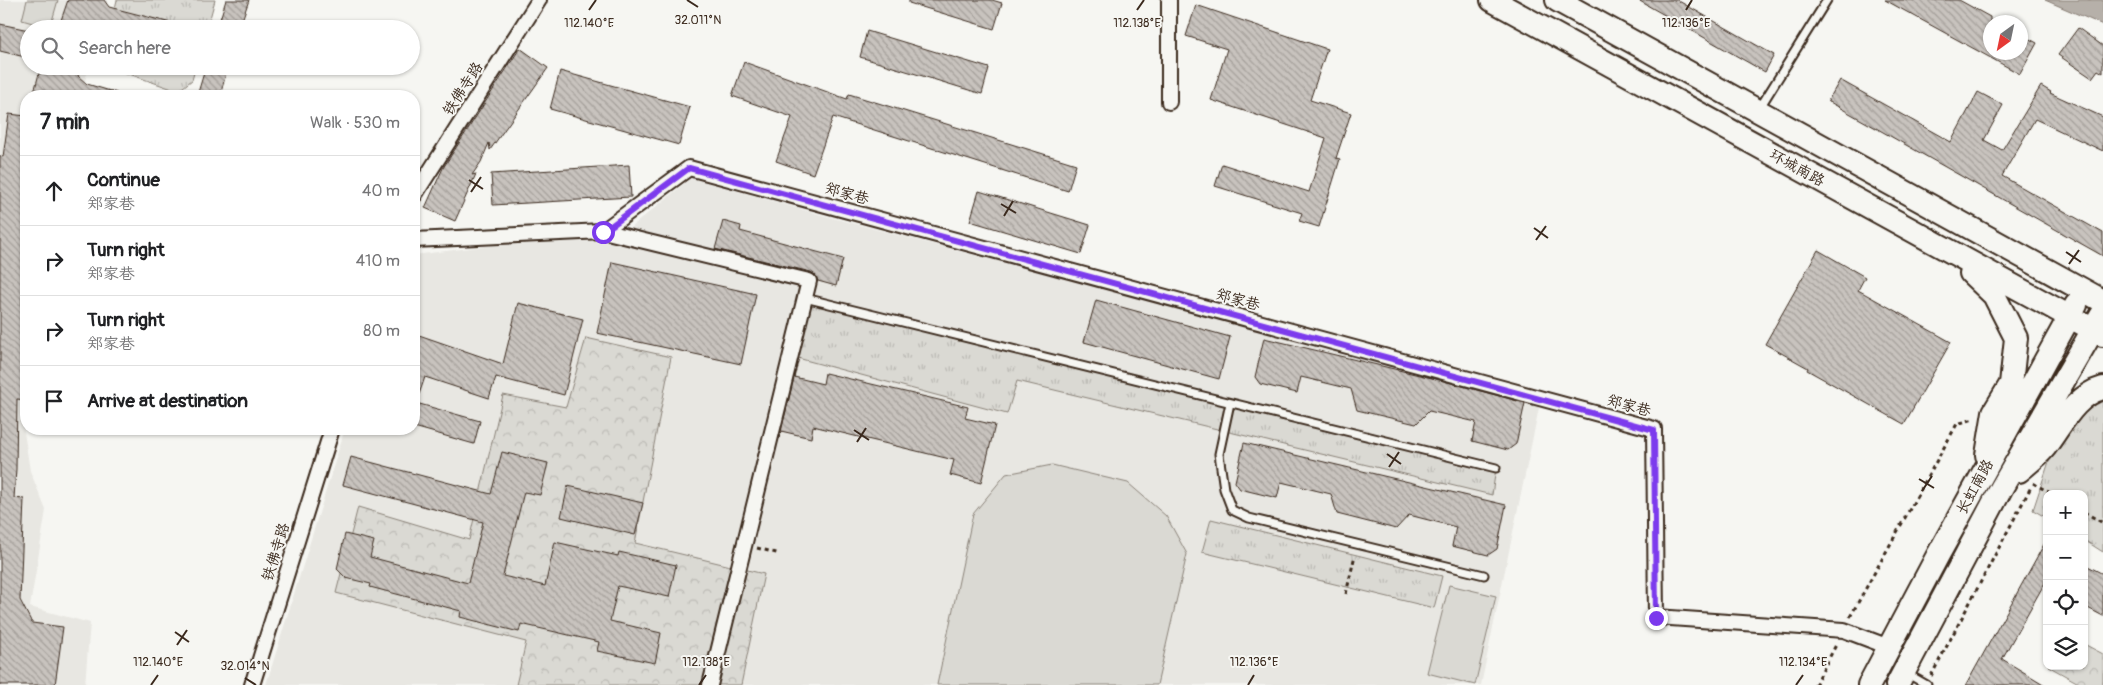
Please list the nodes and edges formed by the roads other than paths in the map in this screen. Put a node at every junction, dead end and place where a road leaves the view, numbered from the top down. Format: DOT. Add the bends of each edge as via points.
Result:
graph roads {
  1 [pos="1170,0"];
  2 [pos="1492,0"];
  3 [pos="1557,0"];
  4 [pos="1827,0"];
  5 [pos="536,1"];
  6 [pos="1169,102"];
  7 [pos="1757,111"];
  8 [pos="420,186"];
  9 [pos="603,232"];
  10 [pos="420,240"];
  11 [pos="1942,247"];
  12 [pos="2093,296"];
  13 [pos="805,298"];
  14 [pos="2068,318"];
  15 [pos="2100,326"];
  16 [pos="2103,388"];
  17 [pos="1230,403"];
  18 [pos="330,435"];
  19 [pos="1496,468"];
  20 [pos="1984,471"];
  21 [pos="2002,487"];
  22 [pos="1484,575"];
  23 [pos="1889,647"];
  24 [pos="1900,679"];
  25 [pos="252,685"];
  26 [pos="710,685"];
  27 [pos="1869,685"];
  28 [pos="1927,685"];
  1 -- 6 [label="street"];
  2 -- 11 [label="highway, 环城南路"];
  3 -- 7 [label="highway, 环城南路"];
  4 -- 7 [label="lane"];
  5 -- 8 [label="street, 铁佛寺路"];
  7 -- 12 [label="highway, 环城南路"];
  9 -- 10 [label="street"];
  9 -- 13 [label="street" via="809,281"];
  9 -- 23 [label="street, 郑家巷" via="689,168 1654,430 1656,618 1844,630"];
  11 -- 14 [label="highway, 环城南路"];
  11 -- 20 [label="highway" via="1994,295 2016,338 2011,384 1994,412"];
  12 -- 14 [label="highway, 长虹南路"];
  13 -- 17 [label="lane"];
  13 -- 26 [label="street"];
  14 -- 15 [label="highway, 环城南路"];
  14 -- 20 [label="highway, 长虹南路"];
  15 -- 21 [label="highway, 长虹南路"];
  16 -- 21 [label="highway" via="2090,392 2063,419 2044,448"];
  17 -- 19 [label="lane"];
  17 -- 22 [label="lane" via="1219,454 1224,489 1232,510 1249,518"];
  18 -- 25 [label="street, 铁佛寺路"];
  20 -- 23 [label="highway, 长虹南路"];
  21 -- 24 [label="highway, 长虹南路"];
  23 -- 27 [label="highway, 长虹南路"];
  24 -- 28 [label="lane"];
}
